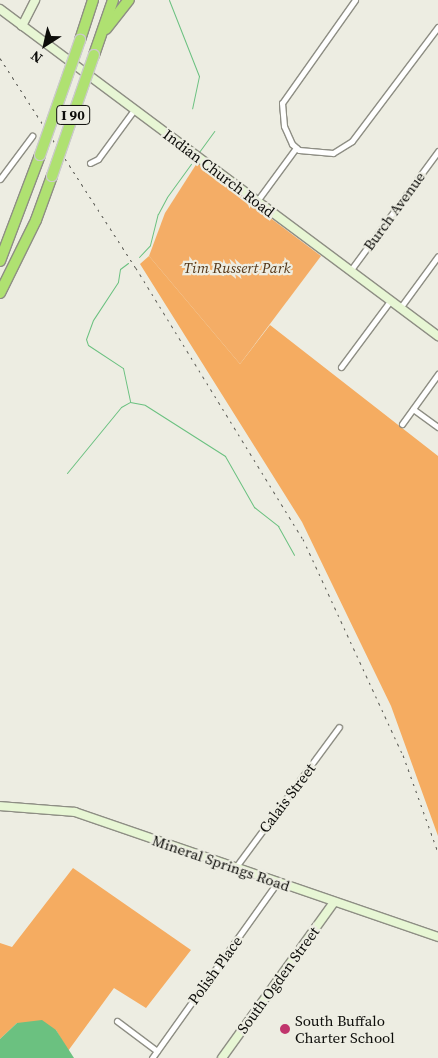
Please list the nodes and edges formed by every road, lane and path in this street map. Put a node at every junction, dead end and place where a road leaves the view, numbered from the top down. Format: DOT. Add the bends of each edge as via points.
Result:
graph roads {
  1 [pos="35,0"];
  2 [pos="93,0"];
  3 [pos="113,0"];
  4 [pos="129,0"];
  5 [pos="355,0"];
  6 [pos="0,9"];
  7 [pos="22,26"];
  8 [pos="438,27"];
  9 [pos="99,41"];
  10 [pos="134,110"];
  11 [pos="32,136"];
  12 [pos="296,148"];
  13 [pos="438,151"];
  14 [pos="90,163"];
  15 [pos="0,179"];
  16 [pos="257,202"];
  17 [pos="438,256"];
  18 [pos="0,261"];
  19 [pos="350,271"];
  20 [pos="0,293"];
  21 [pos="390,301"];
  22 [pos="400,308"];
  23 [pos="438,336"];
  24 [pos="341,367"];
  25 [pos="438,374"];
  26 [pos="413,409"];
  27 [pos="402,424"];
  28 [pos="438,427"];
  29 [pos="339,728"];
  30 [pos="0,806"];
  31 [pos="235,868"];
  32 [pos="278,883"];
  33 [pos="334,902"];
  34 [pos="438,938"];
  35 [pos="117,1021"];
  36 [pos="157,1051"];
  37 [pos="152,1058"];
  38 [pos="222,1058"];
  1 -- 7 [label="street"];
  2 -- 18 [label="highway, I 90, bridge"];
  3 -- 9 [label="highway, I 90"];
  4 -- 9 [label="highway"];
  5 -- 12 [label="street" via="284,98 281,110 284,126"];
  6 -- 7 [label="street, Indian Church Road"];
  7 -- 10 [label="street, Indian Church Road"];
  8 -- 12 [label="street" via="352,141 340,151 327,153"];
  9 -- 20 [label="highway, I 90, bridge" via="36,220"];
  10 -- 14 [label="street" via="98,159"];
  10 -- 16 [label="street, Indian Church Road"];
  11 -- 15 [label="street"];
  12 -- 16 [label="street"];
  13 -- 19 [label="street, Burch Avenue"];
  16 -- 19 [label="street, Indian Church Road"];
  17 -- 22 [label="street"];
  19 -- 21 [label="street, Indian Church Road"];
  21 -- 22 [label="street, Indian Church Road"];
  21 -- 24 [label="street"];
  22 -- 23 [label="street, Indian Church Road"];
  25 -- 26 [label="street"];
  26 -- 27 [label="street"];
  26 -- 28 [label="street"];
  29 -- 31 [label="street, Calais Street"];
  30 -- 31 [label="street, Mineral Springs Road" via="75,812"];
  31 -- 32 [label="street, Mineral Springs Road"];
  32 -- 33 [label="street, Mineral Springs Road"];
  32 -- 36 [label="street, Polish Place"];
  33 -- 34 [label="street, Mineral Springs Road"];
  33 -- 38 [label="street, South Ogden Street"];
  35 -- 36 [label="street"];
  36 -- 37 [label="street, Polish Place"];
}
